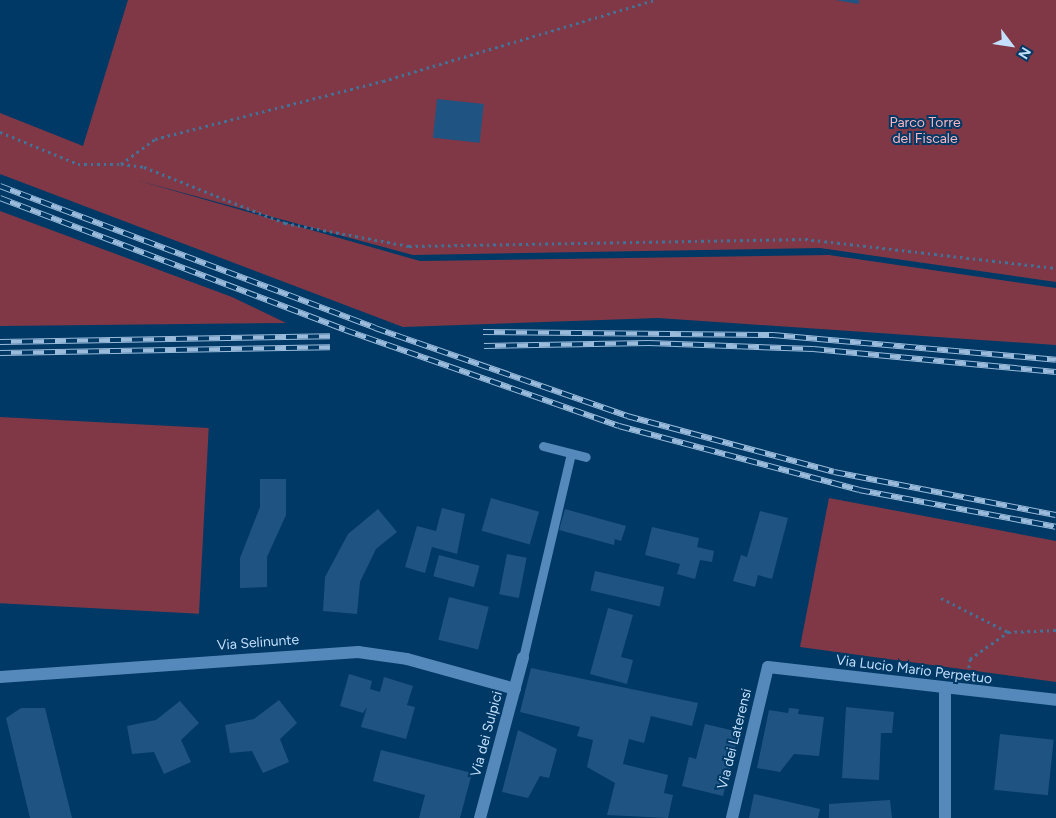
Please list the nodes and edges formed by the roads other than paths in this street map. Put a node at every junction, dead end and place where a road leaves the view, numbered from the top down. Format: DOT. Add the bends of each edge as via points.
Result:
graph roads {
  1 [pos="543,446"];
  2 [pos="571,454"];
  3 [pos="586,457"];
  4 [pos="523,658"];
  5 [pos="768,667"];
  6 [pos="0,677"];
  7 [pos="944,688"];
  8 [pos="515,689"];
  9 [pos="1056,700"];
  10 [pos="480,818"];
  11 [pos="732,818"];
  12 [pos="945,818"];
  1 -- 2 [label="lane"];
  2 -- 3 [label="lane"];
  2 -- 4 [label="lane"];
  4 -- 8 [label="street, Via dei Sulpici"];
  5 -- 7 [label="street, Via Lucio Mario Perpetuo"];
  5 -- 11 [label="street, Via dei Laterensi"];
  6 -- 8 [label="street, Via Selinunte" via="358,652 407,660"];
  7 -- 9 [label="street, Via Lucio Mario Perpetuo"];
  7 -- 12 [label="street"];
  8 -- 10 [label="street, Via dei Sulpici"];
}
